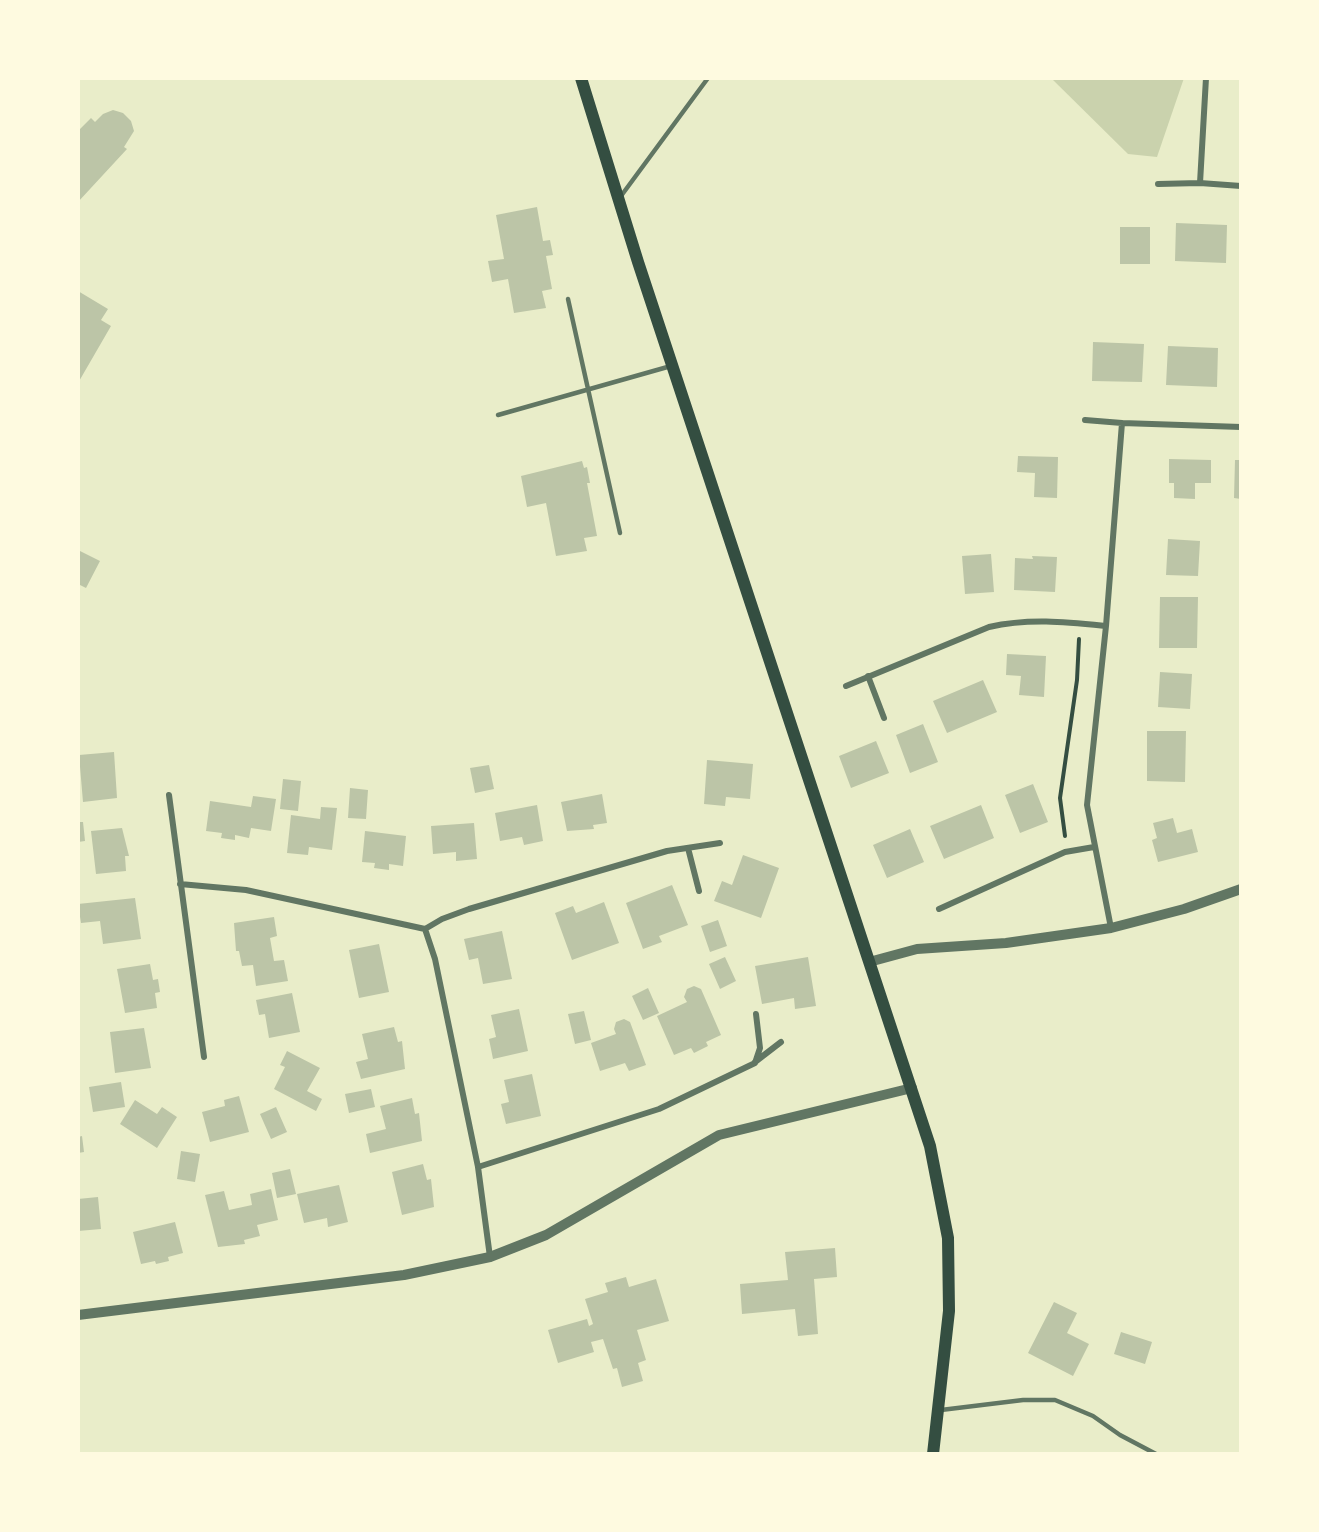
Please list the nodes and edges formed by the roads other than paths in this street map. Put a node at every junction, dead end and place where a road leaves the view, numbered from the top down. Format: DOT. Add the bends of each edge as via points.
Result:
graph roads {
  1 [pos="581,78"];
  2 [pos="708,78"];
  3 [pos="1206,78"];
  4 [pos="1200,183"];
  5 [pos="1158,184"];
  6 [pos="1241,186"];
  7 [pos="619,198"];
  8 [pos="568,298"];
  9 [pos="672,366"];
  10 [pos="587,389"];
  11 [pos="498,415"];
  12 [pos="1085,420"];
  13 [pos="1122,423"];
  14 [pos="1241,427"];
  15 [pos="621,533"];
  16 [pos="1106,626"];
  17 [pos="868,676"];
  18 [pos="846,686"];
  19 [pos="884,718"];
  20 [pos="169,795"];
  21 [pos="720,843"];
  22 [pos="1094,847"];
  23 [pos="688,848"];
  24 [pos="180,884"];
  25 [pos="1241,889"];
  26 [pos="699,891"];
  27 [pos="939,909"];
  28 [pos="1111,928"];
  29 [pos="425,929"];
  30 [pos="869,962"];
  31 [pos="756,1014"];
  32 [pos="781,1042"];
  33 [pos="204,1057"];
  34 [pos="755,1063"];
  35 [pos="912,1088"];
  36 [pos="478,1167"];
  37 [pos="490,1257"];
  38 [pos="78,1315"];
  39 [pos="938,1411"];
  40 [pos="933,1454"];
  41 [pos="1156,1454"];
  1 -- 7 [label="main road"];
  2 -- 7 [label="lane"];
  3 -- 4 [label="street"];
  4 -- 5 [label="street"];
  4 -- 6 [label="street"];
  7 -- 9 [label="main road"];
  8 -- 10 [label="lane"];
  9 -- 10 [label="lane"];
  9 -- 30 [label="main road"];
  10 -- 11 [label="lane"];
  10 -- 15 [label="lane"];
  12 -- 13 [label="street"];
  13 -- 14 [label="street"];
  13 -- 16 [label="street"];
  16 -- 17 [label="street" via="1035,620 989,627"];
  16 -- 22 [label="street" via="1087,805"];
  17 -- 18 [label="street"];
  17 -- 19 [label="street"];
  20 -- 24 [label="street"];
  21 -- 23 [label="street"];
  22 -- 27 [label="street" via="1070,851"];
  22 -- 28 [label="street"];
  23 -- 26 [label="street"];
  23 -- 29 [label="street" via="469,909"];
  24 -- 29 [label="street" via="246,890"];
  24 -- 33 [label="street"];
  25 -- 28 [label="street"];
  28 -- 30 [label="street" via="1006,943 917,949"];
  29 -- 36 [label="street" via="435,959"];
  30 -- 35 [label="main road"];
  31 -- 34 [label="street" via="760,1048"];
  32 -- 34 [label="street"];
  34 -- 36 [label="street" via="658,1109"];
  35 -- 37 [label="street" via="719,1135 546,1235"];
  35 -- 39 [label="main road" via="930,1146 948,1238 949,1311"];
  36 -- 37 [label="street"];
  37 -- 38 [label="street" via="404,1275"];
  39 -- 40 [label="main road"];
  39 -- 41 [label="lane" via="1023,1400 1056,1400 1093,1416"];
}
